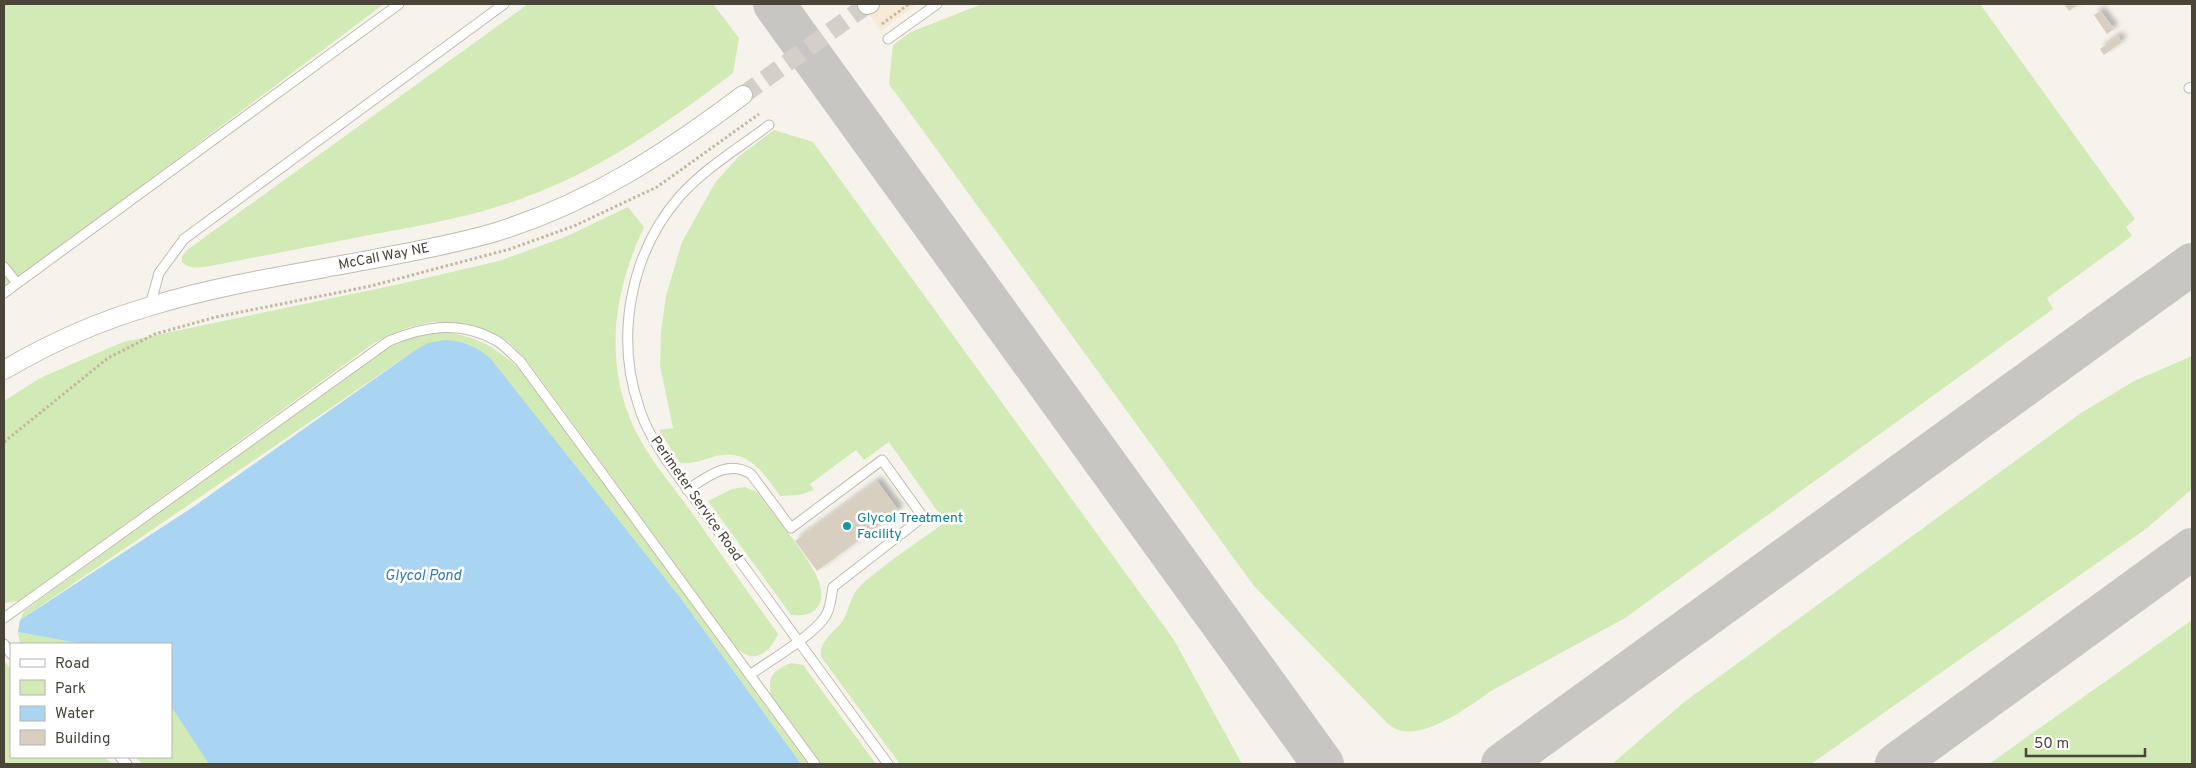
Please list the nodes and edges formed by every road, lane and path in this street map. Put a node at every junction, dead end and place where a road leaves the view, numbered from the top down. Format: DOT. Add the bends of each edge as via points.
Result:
graph roads {
  1 [pos="398,4"];
  2 [pos="504,4"];
  3 [pos="909,4"];
  4 [pos="937,4"];
  5 [pos="882,24"];
  6 [pos="888,39"];
  7 [pos="743,94"];
  8 [pos="759,114"];
  9 [pos="769,125"];
  10 [pos="4,267"];
  11 [pos="18,283"];
  12 [pos="4,293"];
  13 [pos="150,306"];
  14 [pos="4,370"];
  15 [pos="4,442"];
  16 [pos="687,490"];
  17 [pos="4,618"];
  18 [pos="797,641"];
  19 [pos="751,674"];
  20 [pos="815,764"];
  21 [pos="888,764"];
  1 -- 11 [label="lane"];
  2 -- 13 [label="lane" via="184,239 159,273"];
  3 -- 5 [label="path"];
  4 -- 6 [label="lane"];
  7 -- 13 [label="street, McCall Way NE" via="644,165 594,194 551,213 495,232 438,246 242,284"];
  8 -- 15 [label="path" via="657,187 574,226 510,249 371,286 216,317 155,334 108,358"];
  9 -- 16 [label="lane, Perimeter Service Road" via="679,197 651,240 634,285 627,334 632,386 648,430"];
  10 -- 11 [label="lane"];
  11 -- 12 [label="lane"];
  13 -- 14 [label="street, McCall Way NE" via="86,329"];
  16 -- 18 [label="lane, Perimeter Service Road"];
  16 -- 18 [label="lane" via="725,469 743,469 751,474 791,528 882,460 923,517 833,587 824,618"];
  17 -- 19 [label="lane" via="370,353 416,330 443,326 498,341 520,361"];
  18 -- 19 [label="lane"];
  18 -- 21 [label="lane, Perimeter Service Road"];
  19 -- 20 [label="lane"];
}
